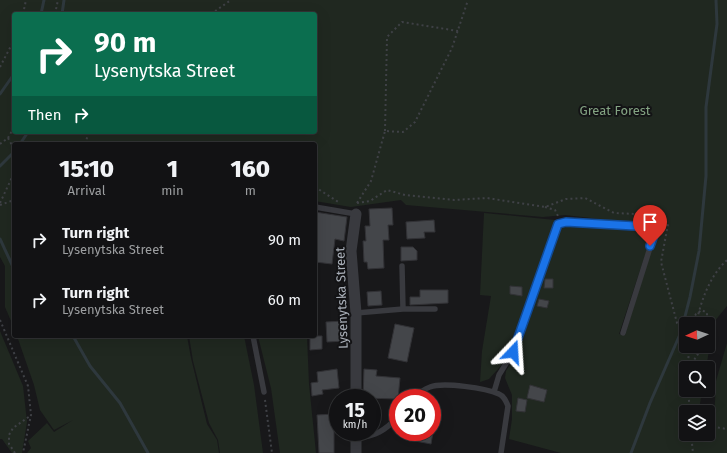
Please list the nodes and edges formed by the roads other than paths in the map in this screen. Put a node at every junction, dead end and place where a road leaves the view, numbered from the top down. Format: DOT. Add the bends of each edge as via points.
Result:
graph roads {
  1 [pos="317,207"];
  2 [pos="356,214"];
  3 [pos="402,266"];
  4 [pos="435,309"];
  5 [pos="403,310"];
  6 [pos="356,313"];
  7 [pos="623,333"];
  8 [pos="253,338"];
  9 [pos="356,389"];
  10 [pos="427,389"];
  11 [pos="264,392"];
  12 [pos="494,392"];
  13 [pos="389,426"];
  14 [pos="381,432"];
  15 [pos="356,441"];
  16 [pos="356,453"];
  17 [pos="501,453"];
  1 -- 2 [label="lane"];
  2 -- 6 [label="street, Lysenytska Street" via="351,251"];
  3 -- 5 [label="lane"];
  4 -- 5 [label="lane"];
  5 -- 6 [label="lane"];
  6 -- 9 [label="street, Lysenytska Street"];
  7 -- 12 [label="lane" via="655,232 654,228 561,222 558,224 513,352 499,375"];
  8 -- 11 [label="lane"];
  10 -- 12 [label="lane" via="441,385 458,385"];
  12 -- 17 [label="lane" via="503,397 508,406"];
  13 -- 14 [label="lane"];
  15 -- 16 [label="street"];
}
